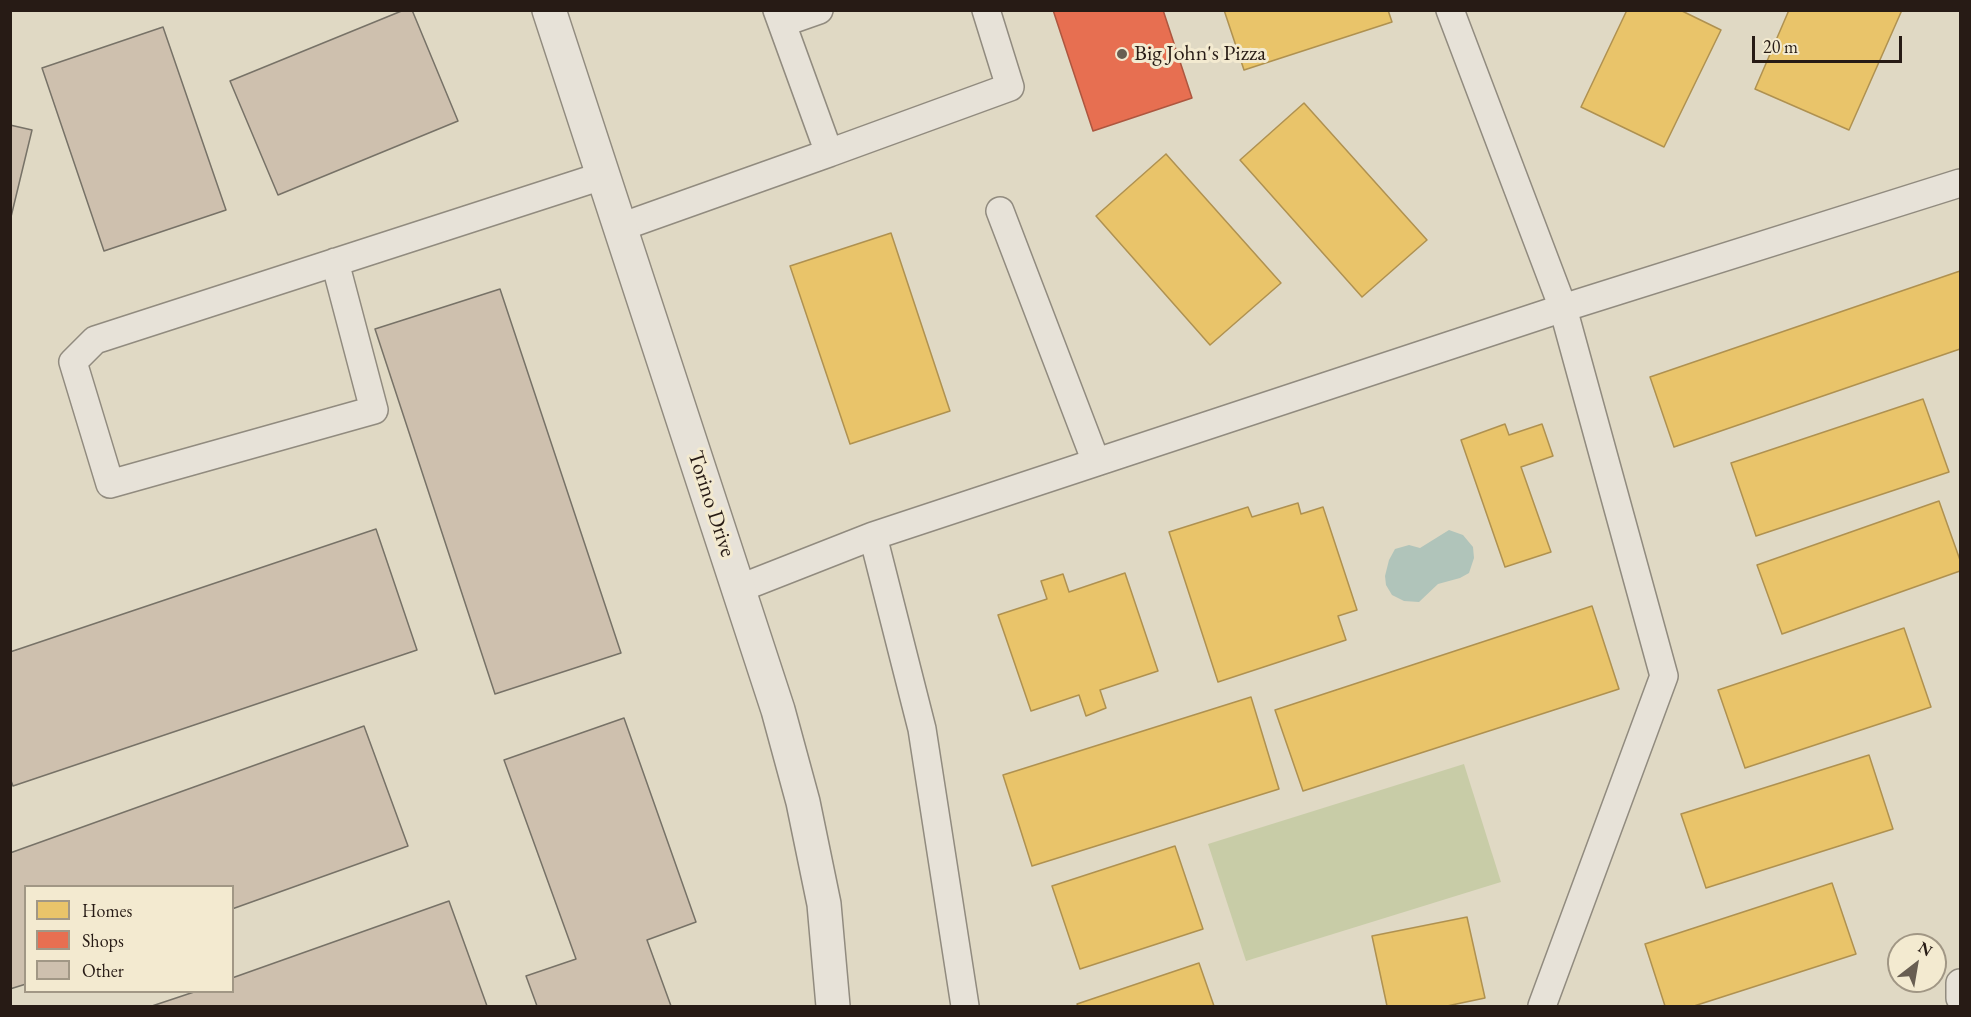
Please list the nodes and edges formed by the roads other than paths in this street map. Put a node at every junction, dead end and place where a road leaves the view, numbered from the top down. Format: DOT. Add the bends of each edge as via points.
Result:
graph roads {
  1 [pos="549,10"];
  2 [pos="819,10"];
  3 [pos="986,10"];
  4 [pos="1450,10"];
  5 [pos="779,17"];
  6 [pos="829,153"];
  7 [pos="605,175"];
  8 [pos="1960,183"];
  9 [pos="1000,211"];
  10 [pos="621,227"];
  11 [pos="335,262"];
  12 [pos="1563,308"];
  13 [pos="1095,462"];
  14 [pos="873,536"];
  15 [pos="738,589"];
  16 [pos="833,1006"];
  17 [pos="965,1006"];
  18 [pos="1542,1006"];
  1 -- 7 [label="street, Torino Drive"];
  2 -- 5 [label="lane"];
  3 -- 6 [label="lane" via="1010,87"];
  4 -- 12 [label="lane"];
  5 -- 6 [label="lane"];
  6 -- 10 [label="lane"];
  7 -- 10 [label="street, Torino Drive"];
  7 -- 11 [label="lane"];
  8 -- 12 [label="lane"];
  9 -- 13 [label="lane"];
  10 -- 15 [label="street, Torino Drive"];
  11 -- 11 [label="lane" via="95,340 73,362 110,484 374,410"];
  12 -- 13 [label="lane"];
  12 -- 18 [label="lane" via="1664,676"];
  13 -- 14 [label="lane"];
  14 -- 15 [label="lane"];
  14 -- 17 [label="lane" via="922,729"];
  15 -- 16 [label="street, Torino Drive" via="803,802 824,904"];
}
